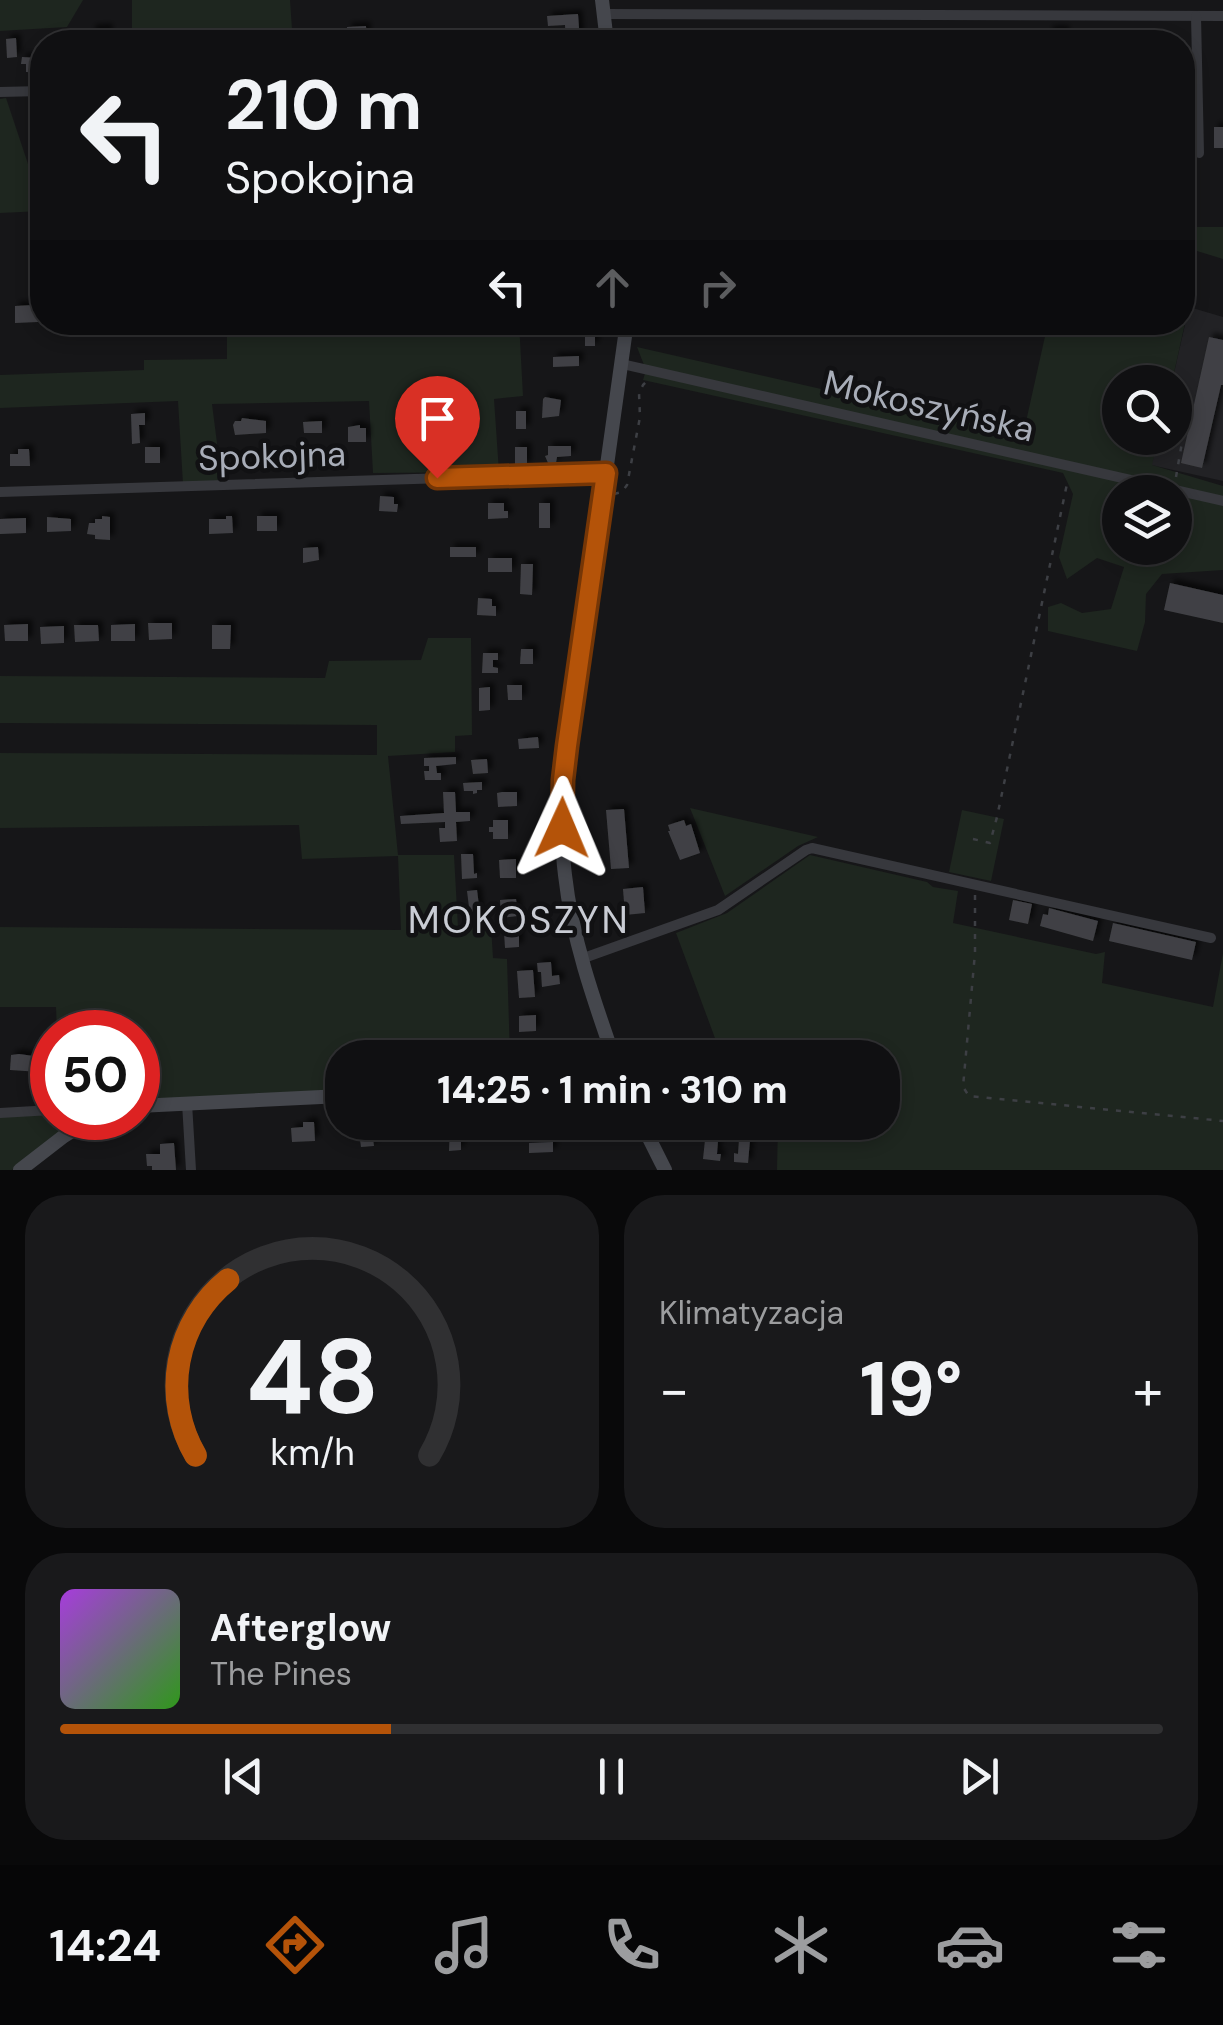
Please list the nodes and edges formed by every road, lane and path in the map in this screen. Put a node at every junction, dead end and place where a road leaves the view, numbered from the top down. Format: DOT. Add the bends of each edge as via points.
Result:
graph roads {
  1 [pos="776,0"];
  2 [pos="914,0"];
  3 [pos="603,7"];
  4 [pos="776,13"];
  5 [pos="914,15"];
  6 [pos="1196,16"];
  7 [pos="1223,16"];
  8 [pos="0,92"];
  9 [pos="30,92"];
  10 [pos="1199,154"];
  11 [pos="625,335"];
  12 [pos="622,364"];
  13 [pos="650,379"];
  14 [pos="1071,467"];
  15 [pos="606,473"];
  16 [pos="0,492"];
  17 [pos="612,493"];
  18 [pos="1223,501"];
  19 [pos="973,839"];
  20 [pos="975,885"];
  21 [pos="1211,938"];
  22 [pos="581,959"];
  23 [pos="608,1040"];
  24 [pos="325,1097"];
  25 [pos="188,1103"];
  26 [pos="160,1105"];
  27 [pos="30,1111"];
  28 [pos="0,1113"];
  29 [pos="1223,1121"];
  30 [pos="59,1140"];
  31 [pos="649,1140"];
  32 [pos="20,1170"];
  33 [pos="191,1170"];
  34 [pos="665,1170"];
  1 -- 4 [label="street"];
  2 -- 5 [label="street"];
  3 -- 4 [label="street"];
  4 -- 5 [label="street"];
  5 -- 6 [label="street"];
  6 -- 7 [label="street"];
  6 -- 10 [label="street"];
  8 -- 9 [label="street"];
  11 -- 12 [label="main road"];
  12 -- 14 [label="street, Mokoszyńska"];
  12 -- 15 [label="main road"];
  13 -- 17 [label="path" via="639,394 627,485"];
  14 -- 18 [label="street, Mokoszyńska"];
  14 -- 19 [label="path" via="997,818 990,842"];
  15 -- 16 [label="street, Spokojna"];
  15 -- 22 [label="main road" via="563,780 565,875"];
  20 -- 21 [label="street"];
  20 -- 22 [label="street" via="812,848 718,910"];
  20 -- 29 [label="path" via="963,1087 969,1096"];
  22 -- 23 [label="main road"];
  24 -- 25 [label="main road"];
  25 -- 26 [label="main road"];
  25 -- 33 [label="street"];
  27 -- 28 [label="street"];
  30 -- 32 [label="main road"];
  31 -- 34 [label="main road"];
}
